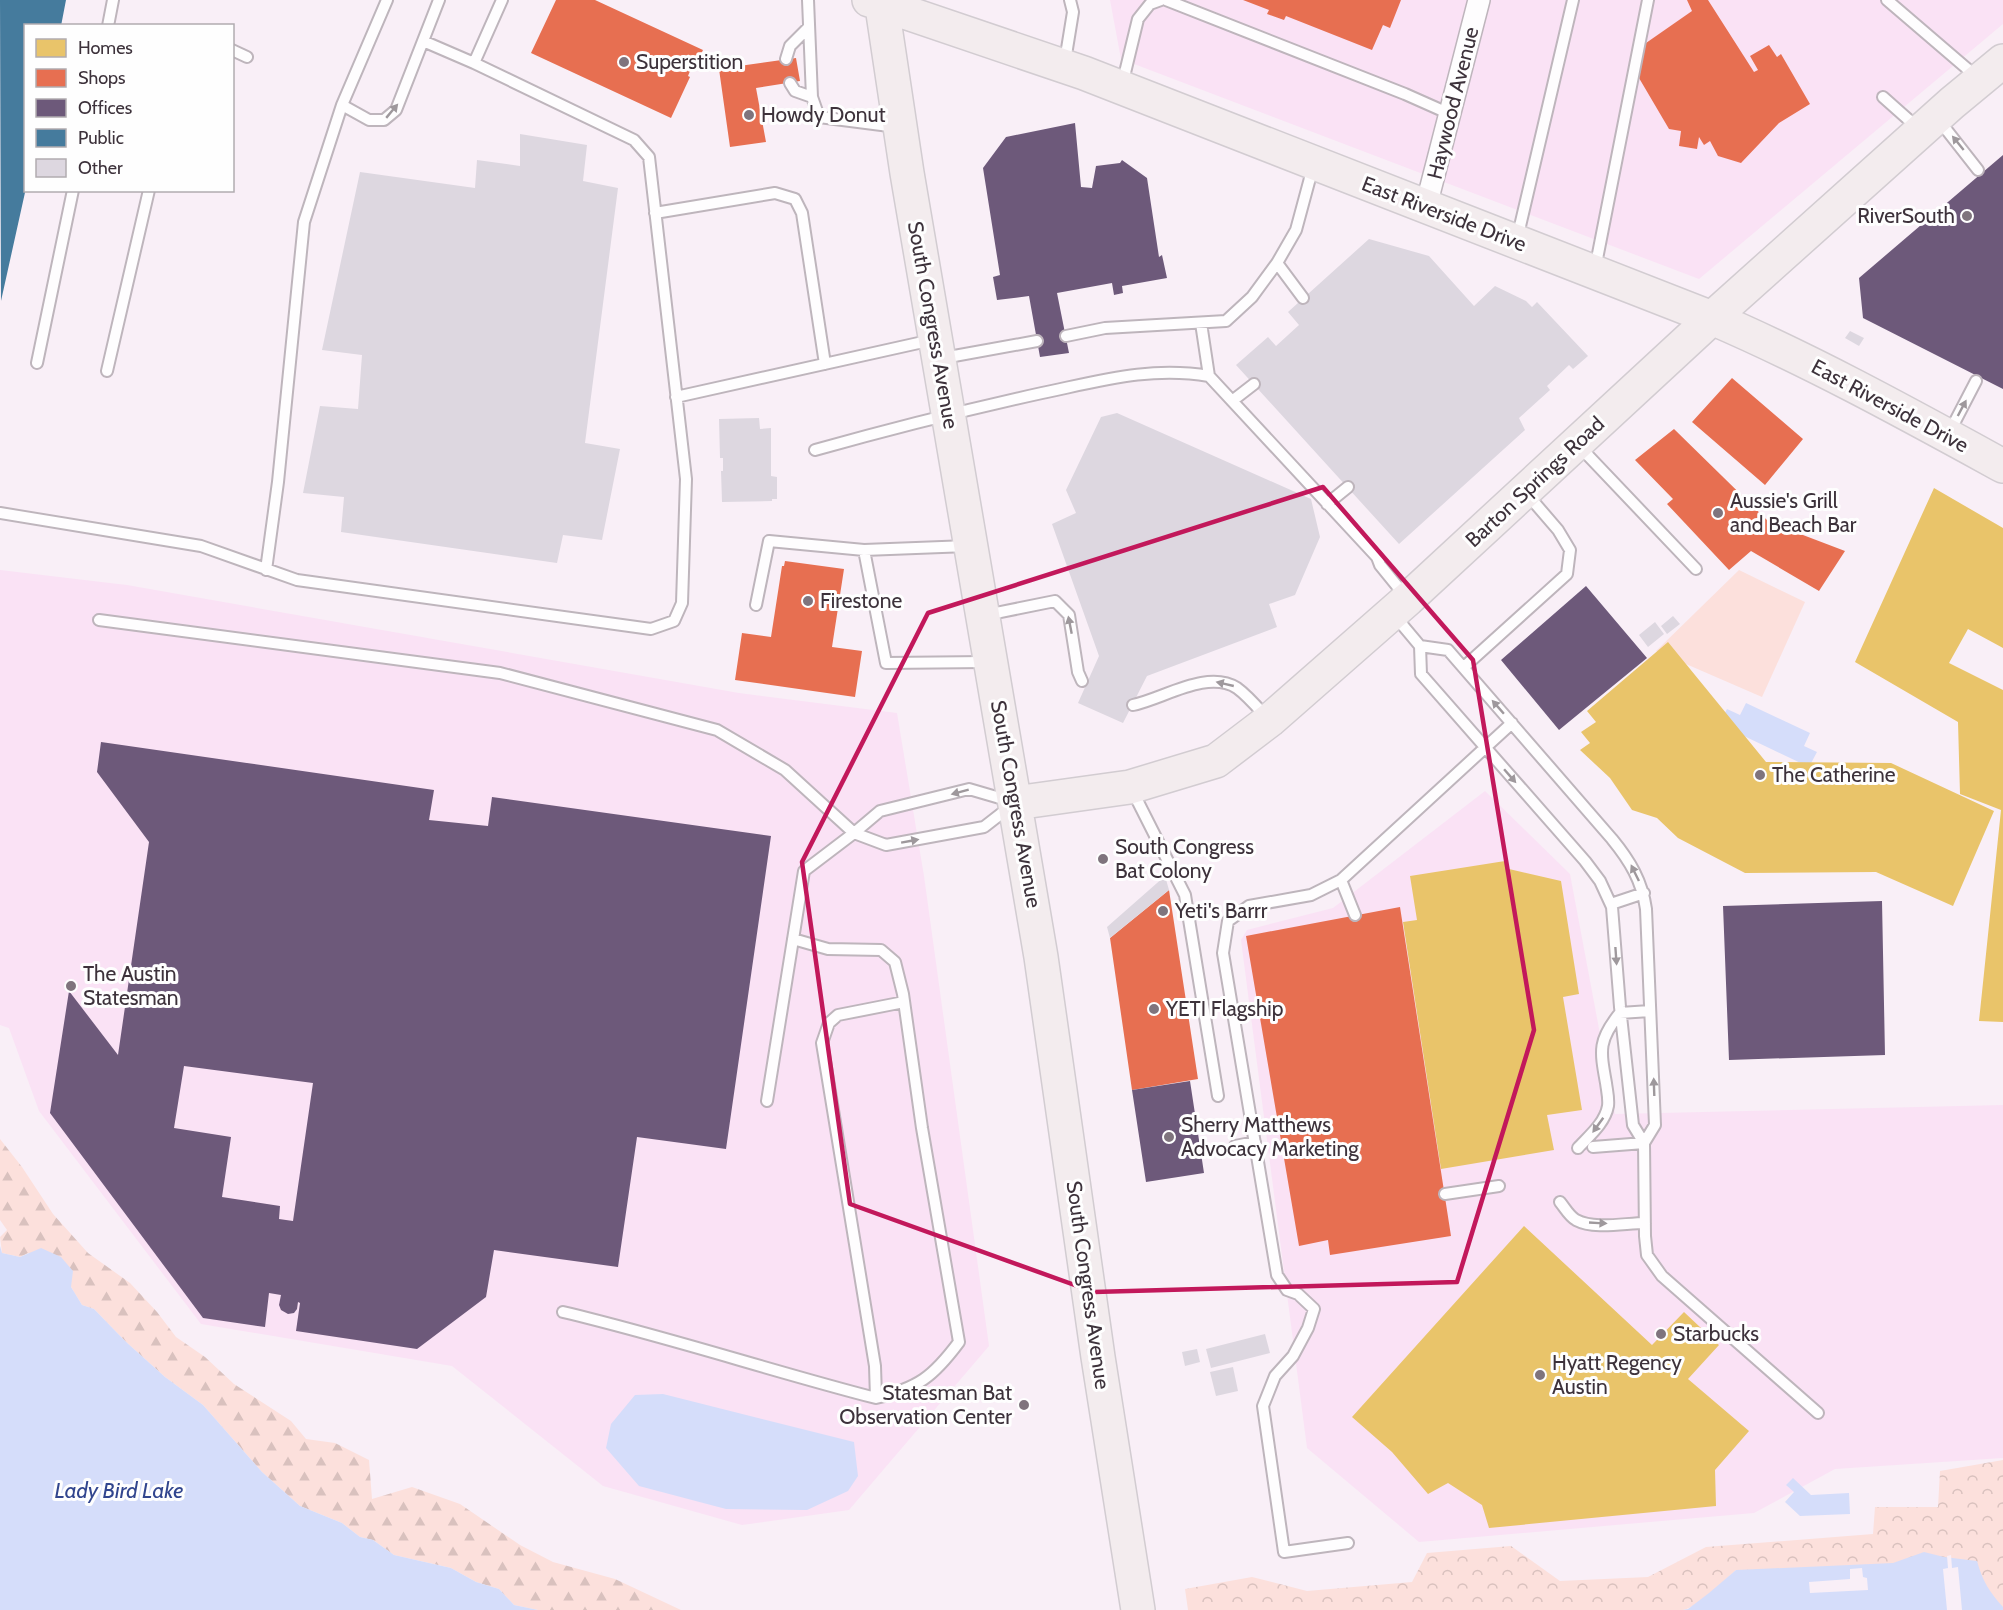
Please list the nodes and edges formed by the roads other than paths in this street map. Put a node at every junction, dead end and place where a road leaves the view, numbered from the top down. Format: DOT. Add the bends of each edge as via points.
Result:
graph roads {
  1 [pos="113,0"];
  2 [pos="387,0"];
  3 [pos="439,0"];
  4 [pos="502,0"];
  5 [pos="808,0"];
  6 [pos="1070,0"];
  7 [pos="1161,0"];
  8 [pos="1166,0"];
  9 [pos="1479,0"];
  10 [pos="1573,0"];
  11 [pos="1648,0"];
  12 [pos="1887,0"];
  13 [pos="877,1"];
  14 [pos="108,24"];
  15 [pos="808,28"];
  16 [pos="423,40"];
  17 [pos="234,51"];
  18 [pos="247,57"];
  19 [pos="786,59"];
  20 [pos="474,63"];
  21 [pos="1064,66"];
  22 [pos="1992,70"];
  23 [pos="790,83"];
  24 [pos="1121,88"];
  25 [pos="812,97"];
  26 [pos="1884,97"];
  27 [pos="342,105"];
  28 [pos="1450,114"];
  29 [pos="1929,124"];
  30 [pos="900,128"];
  31 [pos="1314,164"];
  32 [pos="1978,170"];
  33 [pos="73,192"];
  34 [pos="149,192"];
  35 [pos="1426,206"];
  36 [pos="655,213"];
  37 [pos="1516,242"];
  38 [pos="1277,263"];
  39 [pos="1594,272"];
  40 [pos="1303,298"];
  41 [pos="1712,318"];
  42 [pos="1201,323"];
  43 [pos="1066,336"];
  44 [pos="1037,341"];
  45 [pos="937,349"];
  46 [pos="37,363"];
  47 [pos="825,364"];
  48 [pos="107,371"];
  49 [pos="1209,376"];
  50 [pos="1976,381"];
  51 [pos="1254,384"];
  52 [pos="676,397"];
  53 [pos="1232,402"];
  54 [pos="949,413"];
  55 [pos="1947,436"];
  56 [pos="1577,444"];
  57 [pos="814,450"];
  58 [pos="2003,466"];
  59 [pos="1348,487"];
  60 [pos="1525,492"];
  61 [pos="1327,504"];
  62 [pos="0,513"];
  63 [pos="972,546"];
  64 [pos="864,550"];
  65 [pos="1696,569"];
  66 [pos="266,570"];
  67 [pos="756,604"];
  68 [pos="1400,606"];
  69 [pos="983,615"];
  70 [pos="99,620"];
  71 [pos="1420,646"];
  72 [pos="991,662"];
  73 [pos="1464,667"];
  74 [pos="1082,681"];
  75 [pos="1133,705"];
  76 [pos="1269,720"];
  77 [pos="1512,723"];
  78 [pos="1485,747"];
  79 [pos="1130,787"];
  80 [pos="1016,803"];
  81 [pos="854,833"];
  82 [pos="1341,880"];
  83 [pos="1644,893"];
  84 [pos="1611,904"];
  85 [pos="1355,915"];
  86 [pos="793,939"];
  87 [pos="904,1002"];
  88 [pos="1650,1011"];
  89 [pos="1620,1013"];
  90 [pos="1218,1096"];
  91 [pos="767,1101"];
  92 [pos="1255,1142"];
  93 [pos="1644,1143"];
  94 [pos="1234,1146"];
  95 [pos="1593,1147"];
  96 [pos="1578,1149"];
  97 [pos="1499,1185"];
  98 [pos="1445,1194"];
  99 [pos="1560,1202"];
  100 [pos="1645,1223"];
  101 [pos="563,1312"];
  102 [pos="876,1398"];
  103 [pos="1818,1413"];
  104 [pos="1348,1543"];
  105 [pos="1138,1610"];
  1 -- 14 [label="lane"];
  2 -- 27 [label="lane"];
  3 -- 16 [label="lane"];
  4 -- 20 [label="lane"];
  5 -- 15 [label="lane"];
  6 -- 21 [label="lane" via="1073,12"];
  7 -- 24 [label="lane" via="1150,4 1138,19"];
  8 -- 28 [label="lane"];
  9 -- 28 [label="street, Haywood Avenue"];
  10 -- 37 [label="lane"];
  11 -- 39 [label="lane"];
  12 -- 22 [label="lane"];
  13 -- 21 [label="main road, East Riverside Drive"];
  13 -- 30 [label="main road, South Congress Avenue"];
  15 -- 19 [label="lane" via="790,46"];
  15 -- 25 [label="lane"];
  16 -- 20 [label="lane"];
  27 -- 16 [label="lane, one-way" via="369,120 384,120 396,110"];
  17 -- 18 [label="lane"];
  20 -- 36 [label="lane" via="634,140 649,157"];
  21 -- 24 [label="main road, East Riverside Drive"];
  22 -- 29 [label="main road, Barton Springs Road"];
  23 -- 25 [label="lane" via="795,91"];
  24 -- 31 [label="main road, East Riverside Drive"];
  25 -- 30 [label="lane" via="819,117"];
  26 -- 29 [label="lane"];
  27 -- 66 [label="lane" via="304,222"];
  28 -- 35 [label="street, Haywood Avenue"];
  32 -- 29 [label="lane, one-way"];
  29 -- 41 [label="main road, Barton Springs Road"];
  30 -- 45 [label="main road, South Congress Avenue"];
  31 -- 35 [label="main road, East Riverside Drive"];
  31 -- 38 [label="lane" via="1296,230"];
  33 -- 46 [label="lane"];
  34 -- 48 [label="lane"];
  35 -- 37 [label="main road, East Riverside Drive"];
  36 -- 47 [label="lane" via="775,193 795,199 802,213"];
  36 -- 52 [label="lane"];
  37 -- 39 [label="main road, East Riverside Drive"];
  38 -- 40 [label="lane"];
  38 -- 42 [label="lane" via="1252,297 1226,321"];
  39 -- 41 [label="main road, East Riverside Drive"];
  41 -- 55 [label="main road, East Riverside Drive" via="1765,341"];
  41 -- 56 [label="main road, Barton Springs Road"];
  42 -- 43 [label="lane" via="1105,328"];
  42 -- 49 [label="lane"];
  44 -- 45 [label="lane"];
  45 -- 47 [label="lane"];
  45 -- 54 [label="main road, South Congress Avenue"];
  47 -- 52 [label="lane"];
  49 -- 53 [label="lane"];
  49 -- 54 [label="lane" via="1145,372"];
  55 -- 50 [label="lane, one-way"];
  51 -- 53 [label="lane"];
  52 -- 66 [label="lane" via="686,479 682,603 674,621 651,629 297,580"];
  53 -- 61 [label="lane"];
  54 -- 57 [label="lane"];
  54 -- 63 [label="main road, South Congress Avenue"];
  55 -- 58 [label="main road, East Riverside Drive"];
  56 -- 60 [label="main road, Barton Springs Road"];
  56 -- 65 [label="lane"];
  59 -- 61 [label="lane"];
  60 -- 68 [label="main road, Barton Springs Road"];
  60 -- 73 [label="lane" via="1570,550 1567,574"];
  61 -- 68 [label="lane" via="1377,557"];
  62 -- 66 [label="lane" via="201,546"];
  63 -- 64 [label="lane"];
  63 -- 69 [label="main road, South Congress Avenue"];
  64 -- 67 [label="lane" via="769,541"];
  64 -- 72 [label="lane" via="886,663"];
  68 -- 71 [label="lane"];
  68 -- 76 [label="main road, Barton Springs Road"];
  69 -- 72 [label="main road, South Congress Avenue"];
  74 -- 69 [label="lane, one-way" via="1069,615 1055,601"];
  70 -- 81 [label="lane" via="500,673 717,730 785,770"];
  71 -- 73 [label="lane" via="1448,650"];
  71 -- 78 [label="lane" via="1421,674"];
  72 -- 80 [label="main road, South Congress Avenue"];
  77 -- 73 [label="lane, one-way"];
  76 -- 75 [label="lane, one-way" via="1236,687 1219,682 1191,685"];
  76 -- 79 [label="main road, Barton Springs Road" via="1216,761"];
  77 -- 78 [label="lane"];
  83 -- 77 [label="lane, one-way" via="1627,857"];
  78 -- 82 [label="lane"];
  78 -- 84 [label="lane, one-way" via="1585,861"];
  79 -- 80 [label="main road, Barton Springs Road"];
  79 -- 90 [label="lane" via="1185,895"];
  81 -- 80 [label="lane, one-way" via="886,845 949,834 984,827"];
  80 -- 81 [label="lane, one-way" via="969,789 880,811"];
  80 -- 105 [label="main road, South Congress Avenue"];
  81 -- 86 [label="lane" via="804,871"];
  82 -- 85 [label="lane"];
  82 -- 92 [label="lane" via="1311,895 1249,906 1228,921 1223,953"];
  83 -- 84 [label="lane"];
  83 -- 88 [label="lane"];
  84 -- 89 [label="lane, one-way"];
  86 -- 87 [label="lane" via="828,949 882,950 895,962"];
  86 -- 91 [label="lane"];
  87 -- 102 [label="lane" via="959,1342 926,1379"];
  87 -- 102 [label="lane" via="838,1015 829,1023 822,1043 875,1366"];
  88 -- 89 [label="lane"];
  93 -- 88 [label="lane, one-way" via="1655,1125"];
  89 -- 93 [label="lane" via="1633,1125"];
  89 -- 96 [label="lane, one-way" via="1603,1038 1600,1053 1609,1096 1606,1113"];
  92 -- 94 [label="lane"];
  92 -- 104 [label="lane" via="1277,1275 1287,1290 1298,1294 1314,1309 1308,1328 1293,1356 1275,1376 1263,1406 1284,1552"];
  93 -- 95 [label="lane"];
  93 -- 100 [label="lane"];
  97 -- 98 [label="lane"];
  99 -- 100 [label="lane, one-way" via="1578,1221"];
  100 -- 103 [label="lane" via="1647,1255 1662,1276"];
  101 -- 102 [label="lane"];
}
